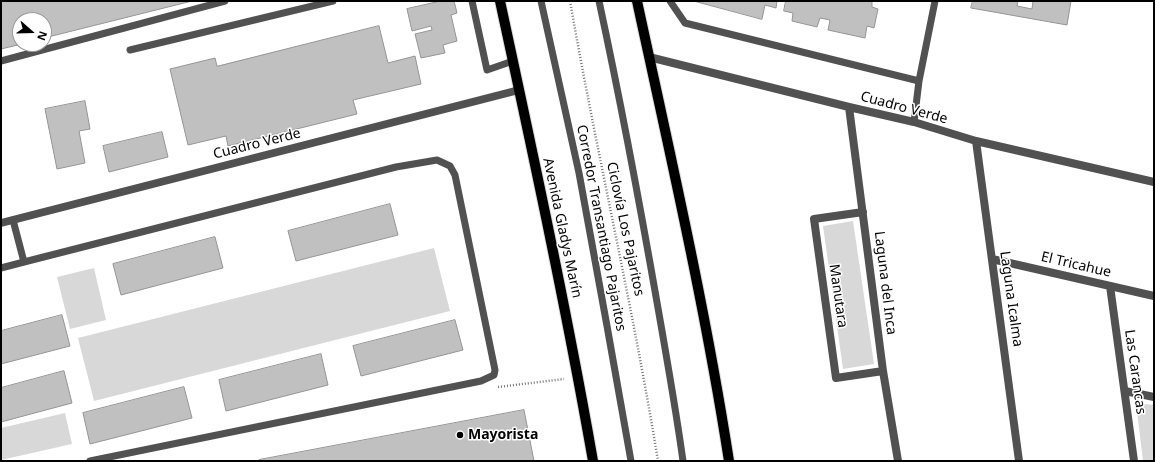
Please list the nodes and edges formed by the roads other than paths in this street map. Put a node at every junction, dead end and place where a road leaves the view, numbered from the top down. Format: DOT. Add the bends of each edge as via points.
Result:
graph roads {
  1 [pos="225,1"];
  2 [pos="333,1"];
  3 [pos="472,1"];
  4 [pos="500,1"];
  5 [pos="541,1"];
  6 [pos="599,1"];
  7 [pos="637,1"];
  8 [pos="670,1"];
  9 [pos="935,1"];
  10 [pos="130,50"];
  11 [pos="649,57"];
  12 [pos="1,61"];
  13 [pos="513,61"];
  14 [pos="919,81"];
  15 [pos="519,90"];
  16 [pos="849,107"];
  17 [pos="914,122"];
  18 [pos="976,141"];
  19 [pos="1154,182"];
  20 [pos="863,212"];
  21 [pos="13,220"];
  22 [pos="1,223"];
  23 [pos="992,259"];
  24 [pos="24,262"];
  25 [pos="1,268"];
  26 [pos="1110,286"];
  27 [pos="1154,295"];
  28 [pos="884,371"];
  29 [pos="1125,391"];
  30 [pos="1154,397"];
  31 [pos="90,461"];
  32 [pos="593,461"];
  33 [pos="631,461"];
  34 [pos="683,461"];
  35 [pos="729,461"];
  36 [pos="898,461"];
  37 [pos="1019,461"];
  38 [pos="1134,461"];
  1 -- 12 [label="lane"];
  2 -- 10 [label="lane"];
  3 -- 13 [label="lane" via="487,70"];
  4 -- 13 [label="main road, Avenida Gladys Marín"];
  5 -- 33 [label="lane, Corredor Transantiago Pajaritos" via="579,172"];
  6 -- 34 [label="lane" via="651,266"];
  7 -- 11 [label="main road"];
  8 -- 14 [label="lane" via="685,23"];
  9 -- 14 [label="lane"];
  11 -- 16 [label="street, Cuadro Verde"];
  11 -- 35 [label="main road" via="701,302"];
  13 -- 15 [label="main road, Avenida Gladys Marín"];
  14 -- 17 [label="lane"];
  15 -- 21 [label="street, Cuadro Verde"];
  15 -- 32 [label="main road, Avenida Gladys Marín"];
  16 -- 17 [label="street, Cuadro Verde"];
  16 -- 20 [label="street, Laguna del Inca"];
  17 -- 18 [label="street, Cuadro Verde"];
  18 -- 19 [label="street, Cuadro Verde"];
  18 -- 23 [label="street, Laguna Icalma"];
  20 -- 28 [label="street, Laguna del Inca"];
  20 -- 28 [label="street, Manutara" via="814,219 836,378"];
  21 -- 22 [label="street, Cuadro Verde"];
  21 -- 24 [label="lane"];
  23 -- 26 [label="street, El Tricahue"];
  23 -- 37 [label="street, Laguna Icalma"];
  24 -- 25 [label="lane"];
  24 -- 31 [label="lane" via="396,167 437,160 450,166 455,175 494,375 481,381"];
  26 -- 27 [label="street, El Tricahue"];
  26 -- 29 [label="street, Las Carancas"];
  28 -- 36 [label="street, Laguna del Inca"];
  29 -- 30 [label="street"];
  29 -- 38 [label="street, Las Carancas"];
}
